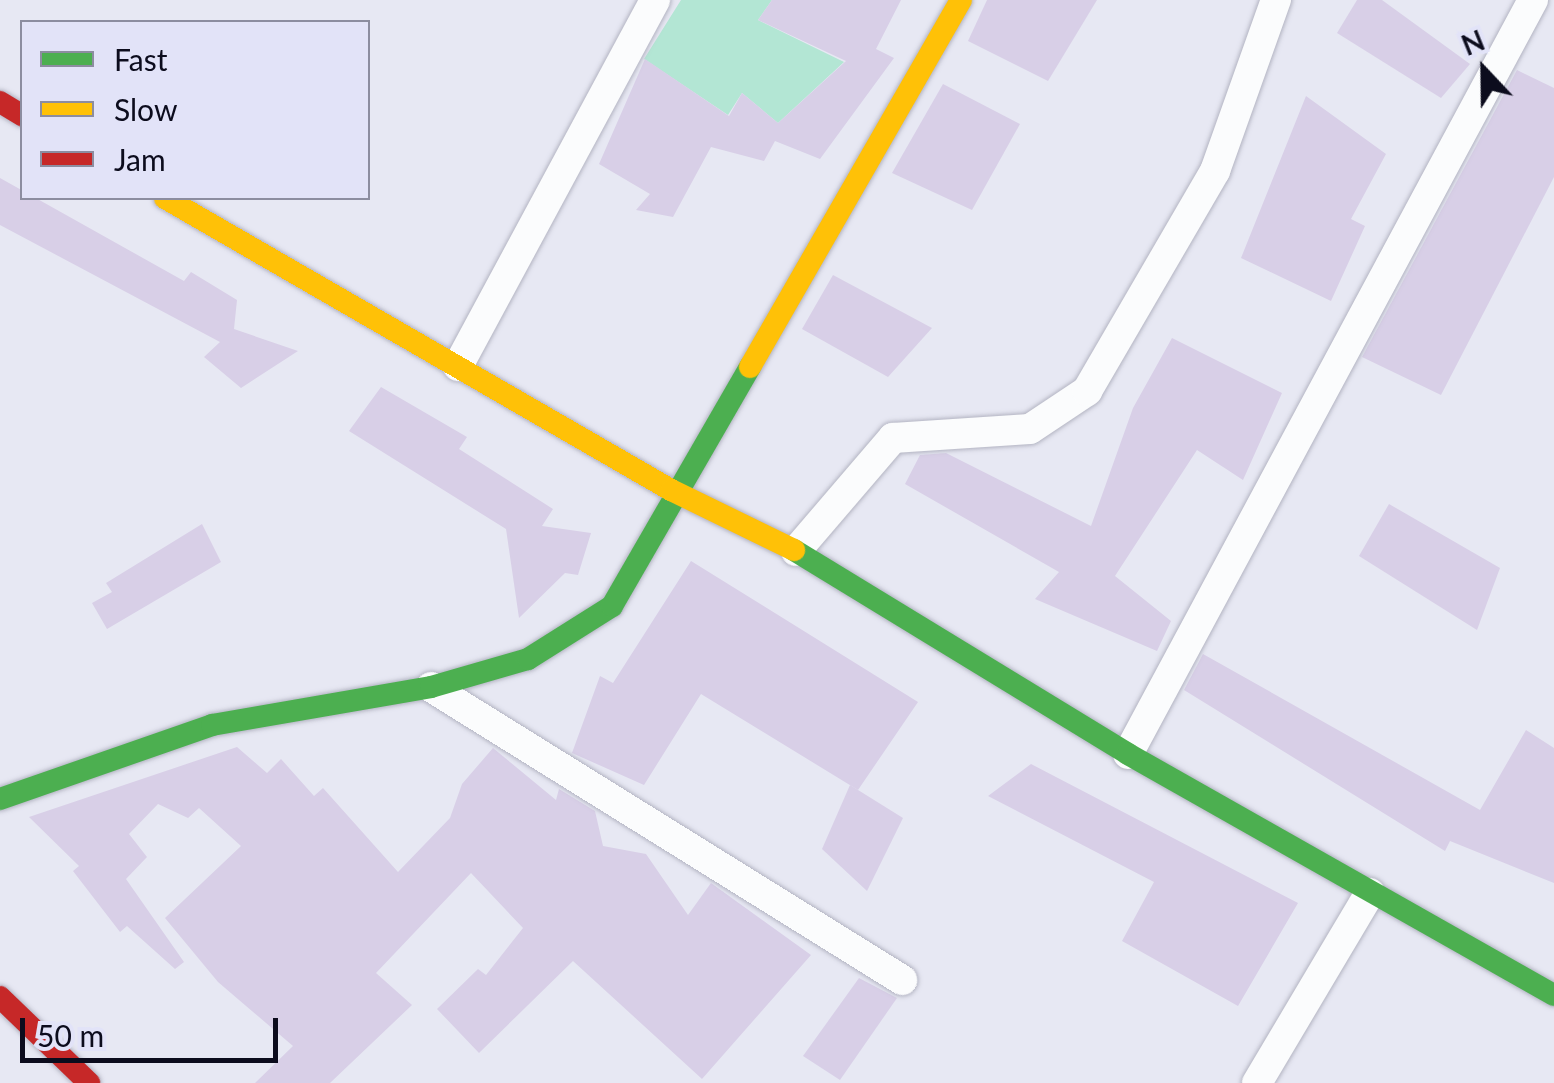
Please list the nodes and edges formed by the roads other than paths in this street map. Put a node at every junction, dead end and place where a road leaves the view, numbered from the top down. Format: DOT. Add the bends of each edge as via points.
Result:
graph roads {
  1 [pos="655,0"];
  2 [pos="961,0"];
  3 [pos="1276,0"];
  4 [pos="1534,0"];
  5 [pos="169,200"];
  6 [pos="458,366"];
  7 [pos="672,490"];
  8 [pos="796,551"];
  9 [pos="431,687"];
  10 [pos="1128,754"];
  11 [pos="0,799"];
  12 [pos="1370,893"];
  13 [pos="902,980"];
  14 [pos="1554,995"];
  15 [pos="0,997"];
  16 [pos="89,1083"];
  17 [pos="1257,1083"];
  1 -- 6 [label="street"];
  2 -- 7 [label="main road"];
  3 -- 8 [label="street" via="1215,172 1087,391 1030,428 894,438"];
  4 -- 10 [label="street"];
  5 -- 6 [label="main road"];
  6 -- 7 [label="main road"];
  7 -- 8 [label="main road"];
  7 -- 9 [label="main road" via="612,606 528,659"];
  8 -- 10 [label="main road"];
  9 -- 11 [label="main road" via="212,724"];
  9 -- 13 [label="street"];
  10 -- 12 [label="main road"];
  12 -- 14 [label="main road"];
  12 -- 17 [label="street"];
  15 -- 16 [label="main road"];
}
